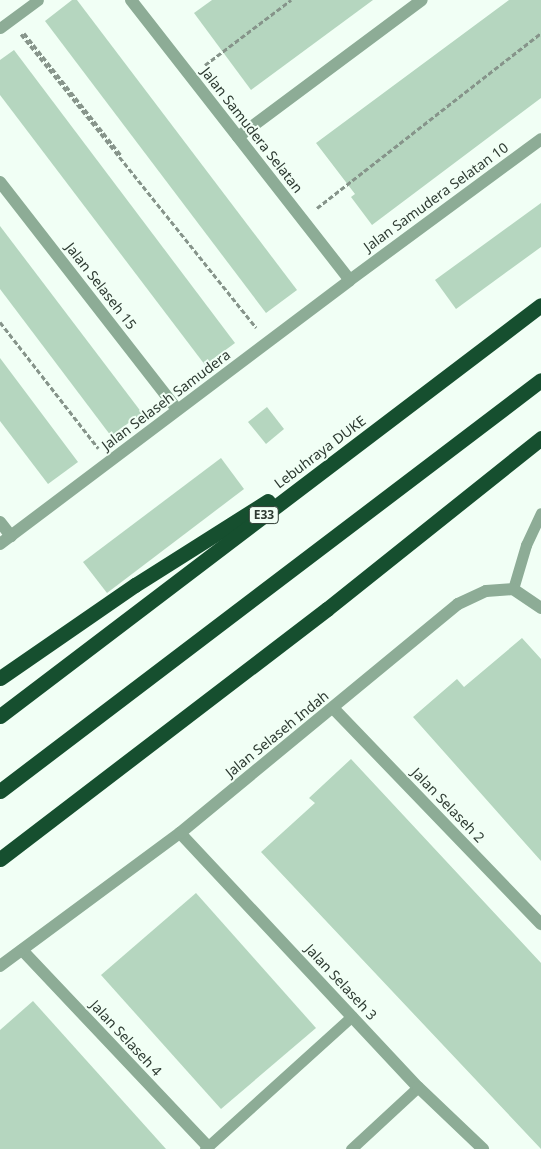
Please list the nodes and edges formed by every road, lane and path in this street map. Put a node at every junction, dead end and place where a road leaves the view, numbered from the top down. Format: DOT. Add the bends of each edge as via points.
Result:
graph roads {
  1 [pos="38,0"];
  2 [pos="131,0"];
  3 [pos="291,0"];
  4 [pos="422,0"];
  5 [pos="12,20"];
  6 [pos="0,28"];
  7 [pos="541,33"];
  8 [pos="191,76"];
  9 [pos="238,137"];
  10 [pos="541,138"];
  11 [pos="0,182"];
  12 [pos="303,219"];
  13 [pos="350,280"];
  14 [pos="541,305"];
  15 [pos="0,322"];
  16 [pos="259,331"];
  17 [pos="541,380"];
  18 [pos="177,409"];
  19 [pos="541,438"];
  20 [pos="351,449"];
  21 [pos="108,462"];
  22 [pos="541,513"];
  23 [pos="0,522"];
  24 [pos="11,536"];
  25 [pos="0,544"];
  26 [pos="513,589"];
  27 [pos="541,608"];
  28 [pos="0,678"];
  29 [pos="333,708"];
  30 [pos="0,716"];
  31 [pos="0,791"];
  32 [pos="180,833"];
  33 [pos="0,859"];
  34 [pos="541,924"];
  35 [pos="22,950"];
  36 [pos="0,966"];
  37 [pos="352,1016"];
  38 [pos="418,1087"];
  39 [pos="207,1148"];
  40 [pos="351,1149"];
  41 [pos="483,1149"];
  1 -- 5 [label="lane"];
  2 -- 8 [label="street, Jalan Samudera Selatan"];
  3 -- 8 [label="path"];
  4 -- 9 [label="street"];
  5 -- 6 [label="lane"];
  5 -- 16 [label="path"];
  7 -- 12 [label="path"];
  8 -- 9 [label="street, Jalan Samudera Selatan"];
  9 -- 12 [label="street, Jalan Samudera Selatan"];
  10 -- 13 [label="street, Jalan Samudera Selatan 10"];
  11 -- 18 [label="street, Jalan Selaseh 15"];
  12 -- 13 [label="street, Jalan Samudera Selatan"];
  13 -- 18 [label="street, Jalan Selaseh Samudera"];
  14 -- 20 [label="highway, Lebuhraya DUKE / E33"];
  15 -- 21 [label="path"];
  17 -- 31 [label="highway"];
  18 -- 21 [label="street, Jalan Selaseh Samudera"];
  19 -- 33 [label="highway" via="327,609"];
  20 -- 28 [label="highway" via="135,585"];
  20 -- 30 [label="highway, Lebuhraya DUKE / E33"];
  21 -- 24 [label="street, Jalan Selaseh Samudera"];
  22 -- 26 [label="lane" via="526,545"];
  23 -- 24 [label="street"];
  24 -- 25 [label="street, Jalan Selaseh Samudera"];
  26 -- 27 [label="street"];
  26 -- 29 [label="street, Jalan Selaseh Indah" via="486,591 458,604"];
  29 -- 32 [label="street, Jalan Selaseh Indah"];
  29 -- 34 [label="street, Jalan Selaseh 2"];
  32 -- 35 [label="street, Jalan Selaseh Indah"];
  32 -- 37 [label="street, Jalan Selaseh 3"];
  35 -- 36 [label="street, Jalan Selaseh Indah"];
  35 -- 39 [label="street, Jalan Selaseh 4"];
  37 -- 38 [label="street, Jalan Selaseh 3"];
  37 -- 39 [label="lane"];
  38 -- 40 [label="lane"];
  38 -- 41 [label="street, Jalan Selaseh 3"];
}
